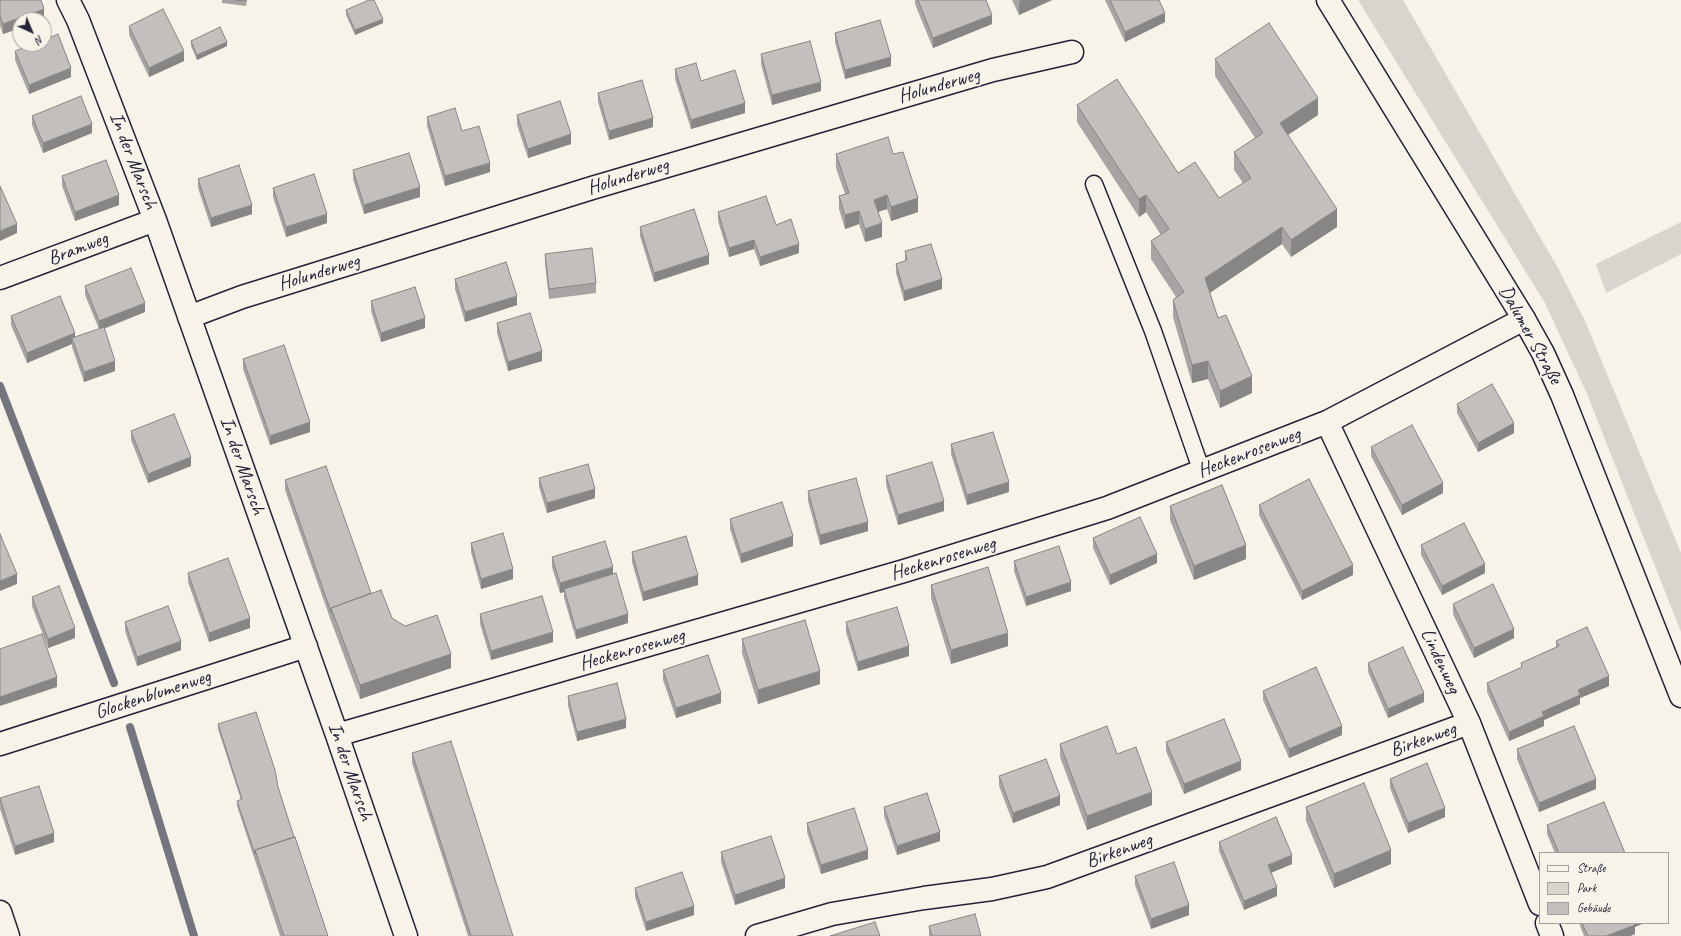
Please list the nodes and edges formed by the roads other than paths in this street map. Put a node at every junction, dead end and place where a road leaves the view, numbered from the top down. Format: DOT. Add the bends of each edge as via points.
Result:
graph roads {
  1 [pos="68,0"];
  2 [pos="1328,0"];
  3 [pos="1072,52"];
  4 [pos="1094,184"];
  5 [pos="155,220"];
  6 [pos="0,278"];
  7 [pos="190,316"];
  8 [pos="1524,319"];
  9 [pos="1327,422"];
  10 [pos="1202,472"];
  11 [pos="306,646"];
  12 [pos="1681,696"];
  13 [pos="1469,723"];
  14 [pos="337,735"];
  15 [pos="0,744"];
  16 [pos="1539,901"];
  17 [pos="0,912"];
  18 [pos="1547,924"];
  19 [pos="8,936"];
  20 [pos="406,936"];
  21 [pos="757,936"];
  22 [pos="1552,936"];
  1 -- 5 [label="street, In der Marsch"];
  2 -- 8 [label="street, Dalumer Straße"];
  3 -- 7 [label="street, Holunderweg" via="993,70 592,188 242,296"];
  4 -- 10 [label="lane" via="1153,331"];
  5 -- 6 [label="street, Bramweg"];
  5 -- 7 [label="street, In der Marsch"];
  7 -- 11 [label="street, In der Marsch"];
  8 -- 9 [label="street, Heckenrosenweg"];
  8 -- 12 [label="street, Dalumer Straße" via="1562,395"];
  9 -- 10 [label="street, Heckenrosenweg"];
  9 -- 13 [label="street, Lindenweg"];
  10 -- 14 [label="street, Heckenrosenweg" via="1107,508 904,571"];
  11 -- 14 [label="street, In der Marsch"];
  11 -- 15 [label="street, Glockenblumenweg"];
  13 -- 16 [label="street, Lindenweg"];
  13 -- 21 [label="street, Birkenweg" via="1047,877 992,889 832,914"];
  14 -- 20 [label="street, In der Marsch"];
  17 -- 19 [label="street"];
  18 -- 22 [label="street"];
}
